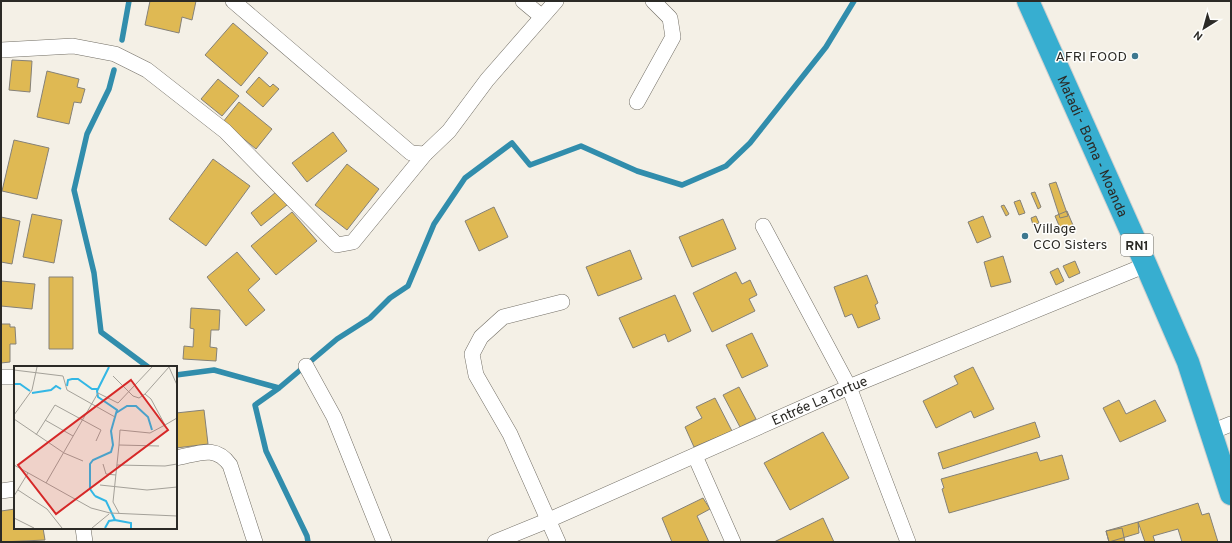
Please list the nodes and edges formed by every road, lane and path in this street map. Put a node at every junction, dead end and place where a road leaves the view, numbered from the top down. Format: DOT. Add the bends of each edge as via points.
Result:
graph roads {
  1 [pos="233,1"];
  2 [pos="523,1"];
  3 [pos="556,1"];
  4 [pos="653,1"];
  5 [pos="1028,1"];
  6 [pos="541,16"];
  7 [pos="1,50"];
  8 [pos="637,102"];
  9 [pos="425,154"];
  10 [pos="763,226"];
  11 [pos="1146,264"];
  12 [pos="562,302"];
  13 [pos="306,366"];
  14 [pos="1,377"];
  15 [pos="14,377"];
  16 [pos="849,387"];
  17 [pos="1221,428"];
  18 [pos="695,456"];
  19 [pos="177,458"];
  20 [pos="14,489"];
  21 [pos="1,491"];
  22 [pos="1231,494"];
  23 [pos="549,520"];
  24 [pos="84,529"];
  25 [pos="85,542"];
  26 [pos="255,542"];
  27 [pos="384,542"];
  28 [pos="495,542"];
  29 [pos="558,542"];
  30 [pos="733,542"];
  31 [pos="908,542"];
  1 -- 9 [label="street" via="411,153"];
  2 -- 6 [label="street"];
  3 -- 6 [label="street"];
  4 -- 8 [label="street" via="670,18 674,37"];
  5 -- 11 [label="highway, Matadi - Boma - Moanda / RN1"];
  6 -- 9 [label="street" via="487,80 449,132"];
  7 -- 9 [label="street" via="73,46 115,54 147,70 225,131 337,245 353,242"];
  10 -- 16 [label="street"];
  11 -- 16 [label="street, Entrée La Tortue"];
  11 -- 17 [label="highway, Matadi - Boma - Moanda / RN1" via="1188,362"];
  12 -- 23 [label="street" via="503,317 481,337 472,354 476,375 510,434"];
  13 -- 27 [label="street" via="334,417"];
  14 -- 15 [label="street"];
  16 -- 18 [label="street, Entrée La Tortue"];
  16 -- 31 [label="street"];
  17 -- 22 [label="highway, Matadi - Boma - Moanda / RN1"];
  18 -- 23 [label="street, Entrée La Tortue"];
  18 -- 30 [label="street"];
  19 -- 26 [label="street" via="208,451 224,457 230,465"];
  20 -- 21 [label="street"];
  23 -- 28 [label="street, Entrée La Tortue"];
  23 -- 29 [label="street"];
  24 -- 25 [label="street"];
}
